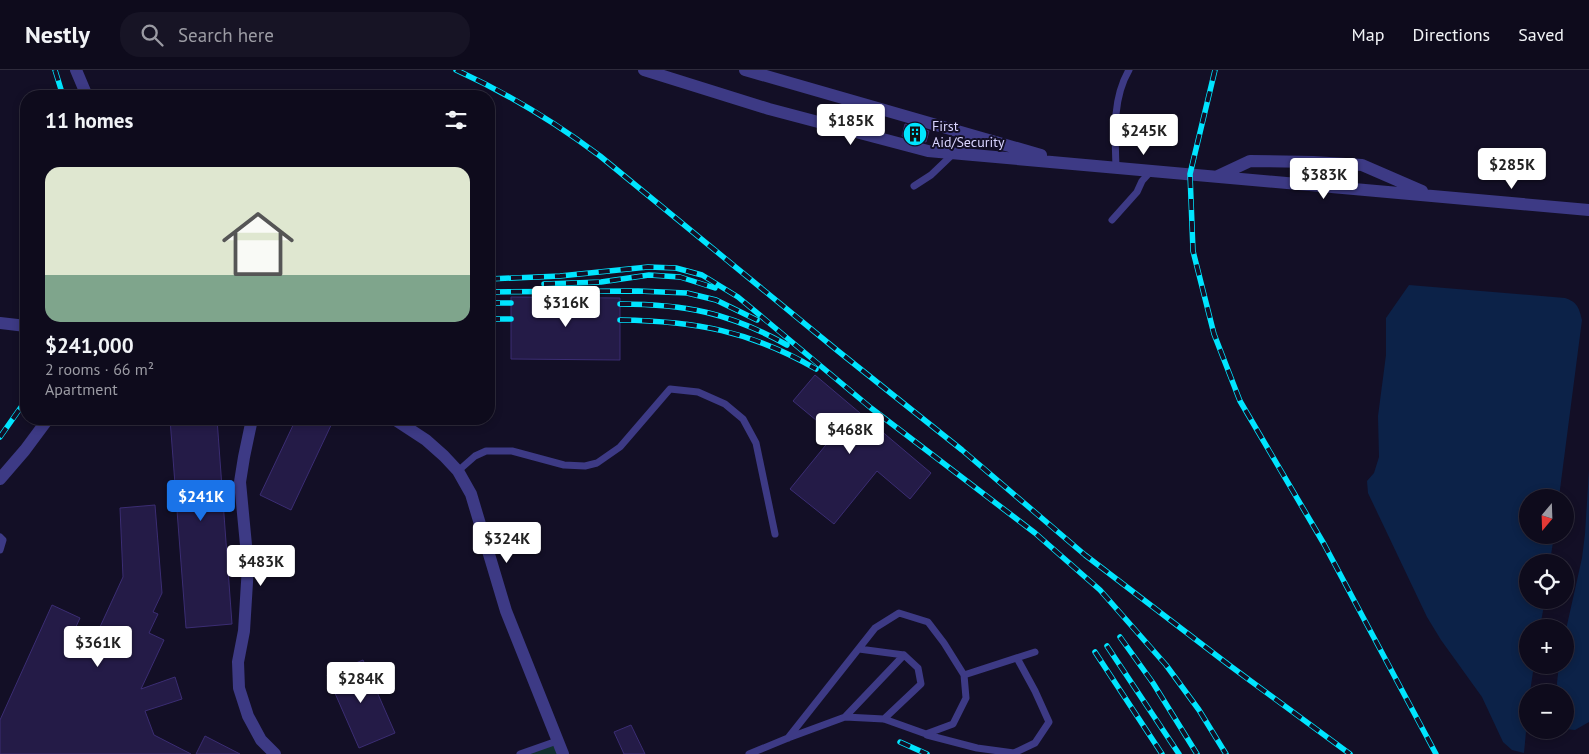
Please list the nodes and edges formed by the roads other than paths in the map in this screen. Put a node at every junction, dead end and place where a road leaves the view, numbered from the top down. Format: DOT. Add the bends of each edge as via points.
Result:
graph roads {
  1 [pos="76,70"];
  2 [pos="644,70"];
  3 [pos="745,70"];
  4 [pos="1129,70"];
  5 [pos="84,90"];
  6 [pos="953,154"];
  7 [pos="1070,163"];
  8 [pos="1116,167"];
  9 [pos="1152,170"];
  10 [pos="1216,176"];
  11 [pos="914,186"];
  12 [pos="1433,196"];
  13 [pos="1589,210"];
  14 [pos="1112,220"];
  15 [pos="0,323"];
  16 [pos="20,325"];
  17 [pos="44,425"];
  18 [pos="251,425"];
  19 [pos="403,425"];
  20 [pos="458,471"];
  21 [pos="0,478"];
  22 [pos="775,534"];
  23 [pos="0,537"];
  24 [pos="0,550"];
  25 [pos="859,649"];
  26 [pos="1035,652"];
  27 [pos="904,655"];
  28 [pos="1017,658"];
  29 [pos="964,675"];
  30 [pos="846,717"];
  31 [pos="884,719"];
  32 [pos="926,734"];
  33 [pos="788,738"];
  34 [pos="557,741"];
  35 [pos="276,754"];
  36 [pos="520,754"];
  37 [pos="562,754"];
  38 [pos="750,754"];
  1 -- 5 [label="street"];
  2 -- 6 [label="street" via="769,109 902,145"];
  3 -- 7 [label="street"];
  4 -- 8 [label="lane" via="1119,93"];
  6 -- 7 [label="street"];
  6 -- 11 [label="lane"];
  7 -- 8 [label="street"];
  8 -- 9 [label="street"];
  9 -- 10 [label="street"];
  9 -- 14 [label="lane"];
  10 -- 12 [label="street"];
  10 -- 12 [label="street" via="1250,161 1362,165"];
  12 -- 13 [label="street"];
  15 -- 16 [label="street"];
  17 -- 21 [label="street"];
  18 -- 35 [label="street" via="240,482 248,566 244,631 238,662 239,688 248,716 261,740"];
  19 -- 20 [label="street" via="426,440"];
  20 -- 22 [label="lane" via="486,450 512,451 564,466 597,463 620,446 670,389 698,392 725,404 743,419 756,443"];
  20 -- 34 [label="street" via="471,494 506,611"];
  23 -- 24 [label="lane" via="3,540"];
  25 -- 27 [label="lane"];
  25 -- 29 [label="lane" via="875,628 899,613 928,622"];
  25 -- 33 [label="lane"];
  26 -- 28 [label="lane"];
  27 -- 30 [label="lane"];
  27 -- 31 [label="lane" via="918,668 921,684"];
  28 -- 29 [label="lane"];
  28 -- 32 [label="lane" via="1049,722 1035,743 1014,754"];
  29 -- 32 [label="lane" via="966,698 953,724"];
  30 -- 31 [label="lane"];
  30 -- 33 [label="lane"];
  31 -- 32 [label="lane"];
  33 -- 38 [label="lane"];
  34 -- 36 [label="lane"];
  34 -- 37 [label="street"];
}
